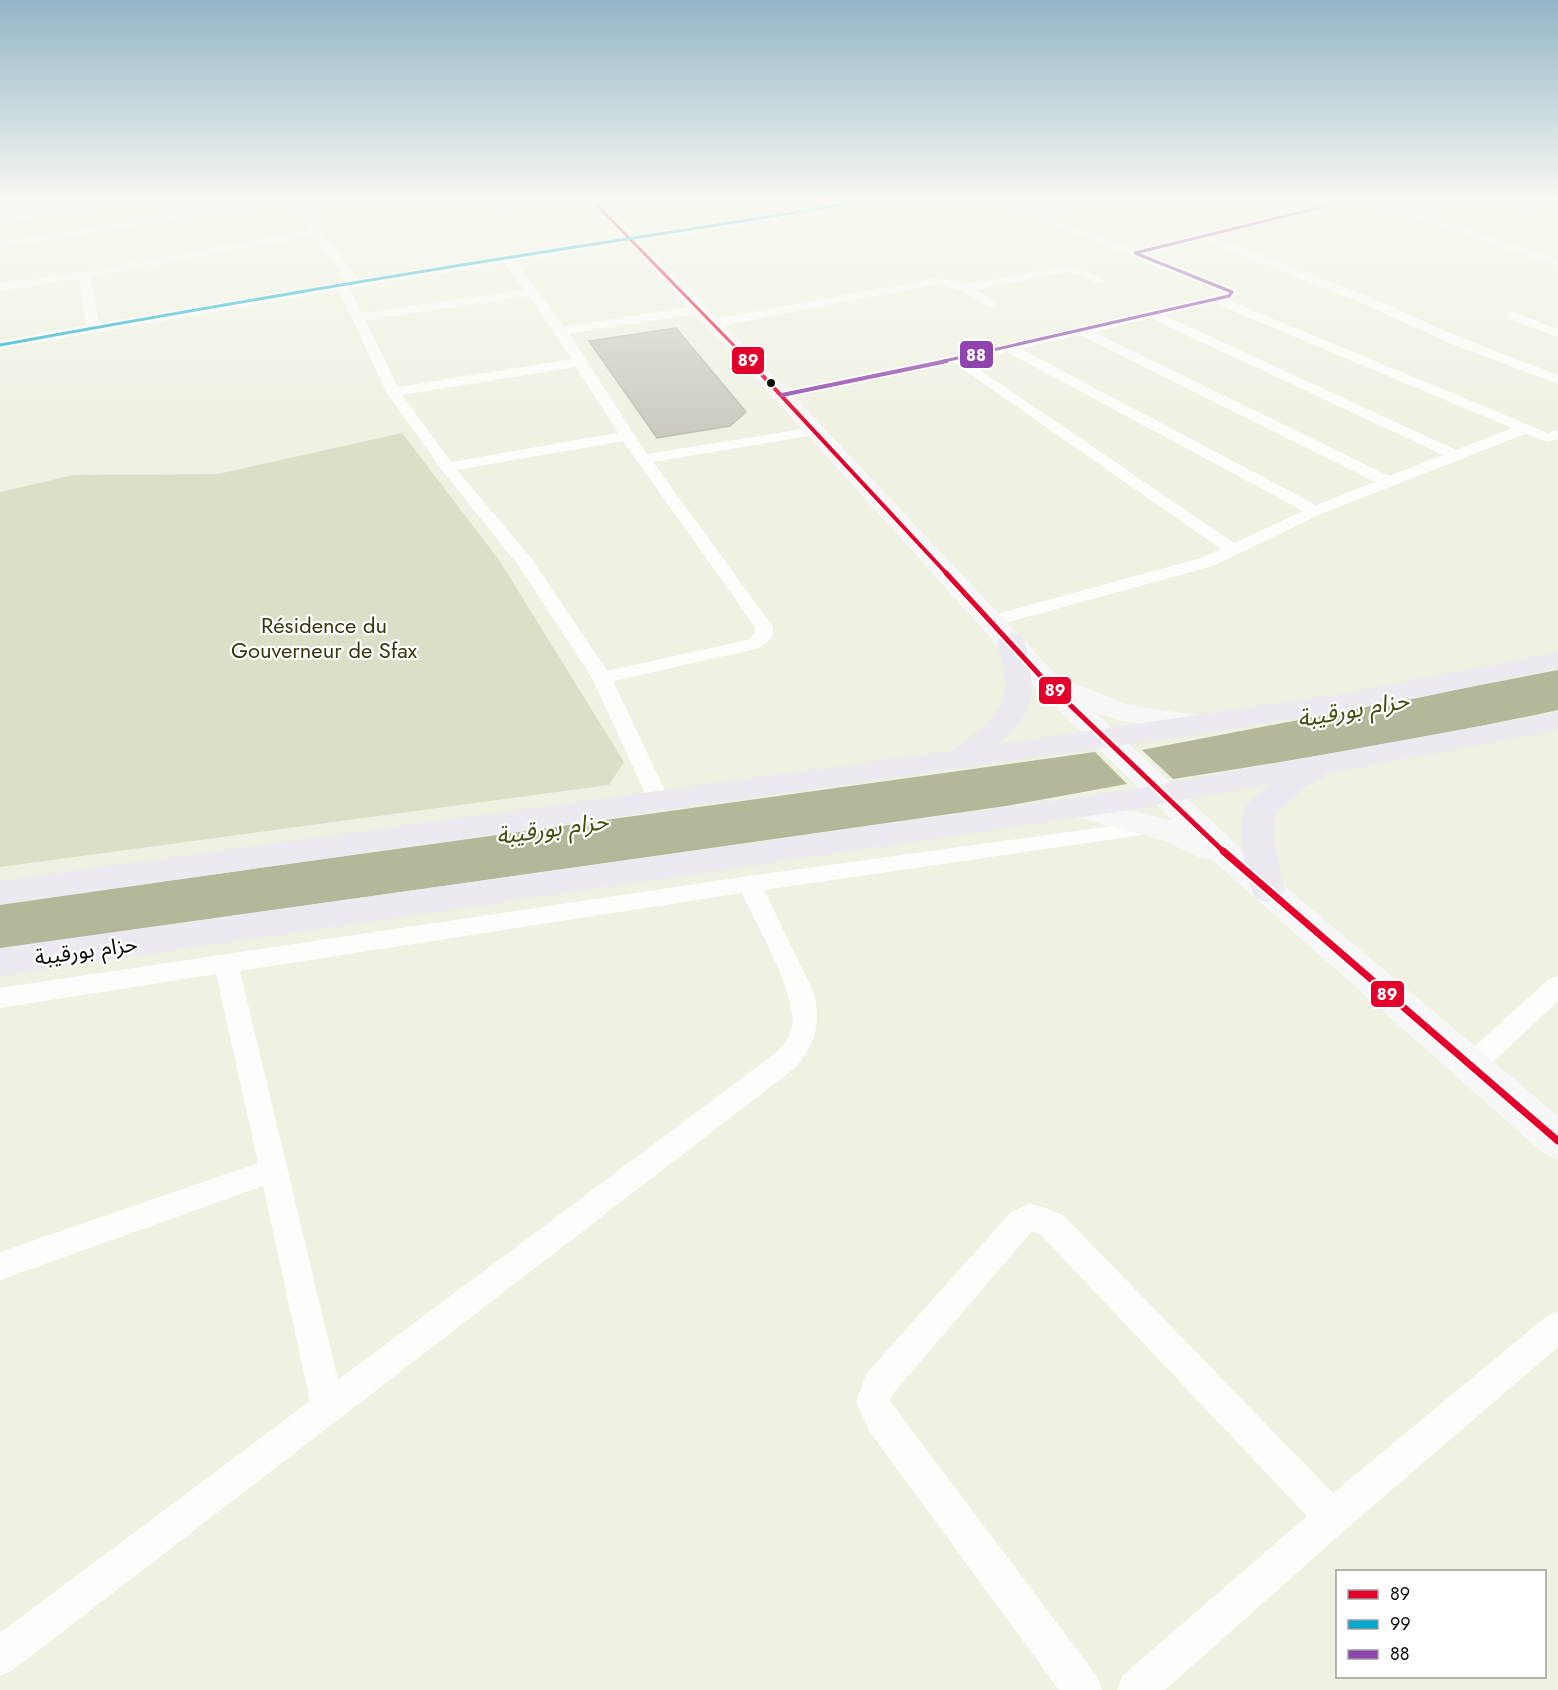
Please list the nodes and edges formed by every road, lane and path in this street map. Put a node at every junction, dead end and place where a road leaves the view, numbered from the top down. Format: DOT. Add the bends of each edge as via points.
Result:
graph roads {
  1 [pos="64,278"];
  2 [pos="84,278"];
  3 [pos="345,278"];
  4 [pos="398,278"];
  5 [pos="522,278"];
  6 [pos="667,278"];
  7 [pos="1022,278"];
  8 [pos="1095,278"];
  9 [pos="1196,278"];
  10 [pos="1309,278"];
  11 [pos="1100,280"];
  12 [pos="350,286"];
  13 [pos="0,287"];
  14 [pos="966,288"];
  15 [pos="532,292"];
  16 [pos="1215,299"];
  17 [pos="992,305"];
  18 [pos="1150,314"];
  19 [pos="357,316"];
  20 [pos="707,316"];
  21 [pos="1513,316"];
  22 [pos="93,327"];
  23 [pos="561,331"];
  24 [pos="1082,331"];
  25 [pos="1558,333"];
  26 [pos="0,345"];
  27 [pos="1009,348"];
  28 [pos="956,359"];
  29 [pos="580,362"];
  30 [pos="1558,380"];
  31 [pos="393,392"];
  32 [pos="782,395"];
  33 [pos="1526,428"];
  34 [pos="815,431"];
  35 [pos="627,436"];
  36 [pos="1555,438"];
  37 [pos="1457,456"];
  38 [pos="643,459"];
  39 [pos="447,467"];
  40 [pos="1388,482"];
  41 [pos="1315,511"];
  42 [pos="1232,549"];
  43 [pos="1001,631"];
  44 [pos="1558,660"];
  45 [pos="602,678"];
  46 [pos="1046,682"];
  47 [pos="1558,721"];
  48 [pos="1204,724"];
  49 [pos="1111,742"];
  50 [pos="961,759"];
  51 [pos="1323,766"];
  52 [pos="1157,802"];
  53 [pos="660,803"];
  54 [pos="749,884"];
  55 [pos="1268,890"];
  56 [pos="0,893"];
  57 [pos="0,962"];
  58 [pos="226,962"];
  59 [pos="1558,986"];
  60 [pos="0,998"];
  61 [pos="1472,1065"];
  62 [pos="1558,1141"];
  63 [pos="273,1170"];
  64 [pos="0,1266"];
  65 [pos="1558,1327"];
  66 [pos="328,1406"];
  67 [pos="1332,1517"];
  68 [pos="0,1657"];
  69 [pos="1083,1690"];
  70 [pos="1136,1690"];
  1 -- 13 [label="street"];
  2 -- 22 [label="street"];
  3 -- 12 [label="street"];
  4 -- 12 [label="street"];
  5 -- 15 [label="street"];
  6 -- 20 [label="main road"];
  7 -- 14 [label="street"];
  8 -- 11 [label="street"];
  9 -- 16 [label="street" via="1233,293"];
  10 -- 30 [label="street"];
  12 -- 19 [label="street"];
  12 -- 22 [label="street"];
  14 -- 17 [label="street"];
  14 -- 20 [label="street" via="938,281"];
  15 -- 19 [label="street"];
  15 -- 23 [label="street"];
  16 -- 18 [label="street"];
  16 -- 33 [label="street"];
  18 -- 24 [label="street"];
  18 -- 37 [label="street"];
  19 -- 31 [label="street"];
  20 -- 23 [label="street"];
  20 -- 32 [label="main road"];
  21 -- 25 [label="street"];
  22 -- 26 [label="street"];
  23 -- 29 [label="street"];
  24 -- 27 [label="street"];
  24 -- 40 [label="street"];
  27 -- 28 [label="street"];
  27 -- 41 [label="street"];
  28 -- 32 [label="street"];
  28 -- 42 [label="street"];
  29 -- 31 [label="street"];
  29 -- 35 [label="street"];
  31 -- 39 [label="street"];
  32 -- 34 [label="main road"];
  33 -- 36 [label="street"];
  33 -- 37 [label="street"];
  34 -- 38 [label="street"];
  34 -- 43 [label="main road"];
  35 -- 38 [label="street"];
  35 -- 39 [label="street"];
  37 -- 40 [label="street"];
  38 -- 45 [label="street" via="765,632 753,644"];
  39 -- 45 [label="street" via="525,562"];
  40 -- 41 [label="street"];
  41 -- 42 [label="street"];
  42 -- 43 [label="street" via="1207,562"];
  43 -- 46 [label="main road"];
  43 -- 50 [label="highway" via="1019,688 1017,705 1009,718"];
  44 -- 48 [label="highway" via="1357,700"];
  45 -- 53 [label="street"];
  46 -- 48 [label="main road" via="1123,712"];
  46 -- 49 [label="main road"];
  47 -- 51 [label="highway, حزام بورقيبة"];
  48 -- 49 [label="highway"];
  49 -- 50 [label="highway"];
  49 -- 52 [label="main road"];
  50 -- 53 [label="highway"];
  51 -- 52 [label="highway, حزام بورقيبة"];
  51 -- 55 [label="highway" via="1293,781 1259,812 1258,841"];
  52 -- 54 [label="street"];
  52 -- 55 [label="main road"];
  52 -- 57 [label="highway, حزام بورقيبة" via="1075,807"];
  53 -- 56 [label="highway"];
  54 -- 58 [label="street"];
  54 -- 66 [label="street" via="801,993 807,1022 797,1048"];
  55 -- 61 [label="main road"];
  58 -- 60 [label="street"];
  58 -- 63 [label="street"];
  59 -- 61 [label="street"];
  61 -- 62 [label="main road"];
  63 -- 64 [label="street"];
  63 -- 66 [label="street"];
  65 -- 67 [label="street"];
  66 -- 68 [label="street"];
  67 -- 69 [label="street" via="1053,1226 1036,1217 1022,1221 878,1386 873,1402 882,1420"];
  67 -- 70 [label="street"];
}
